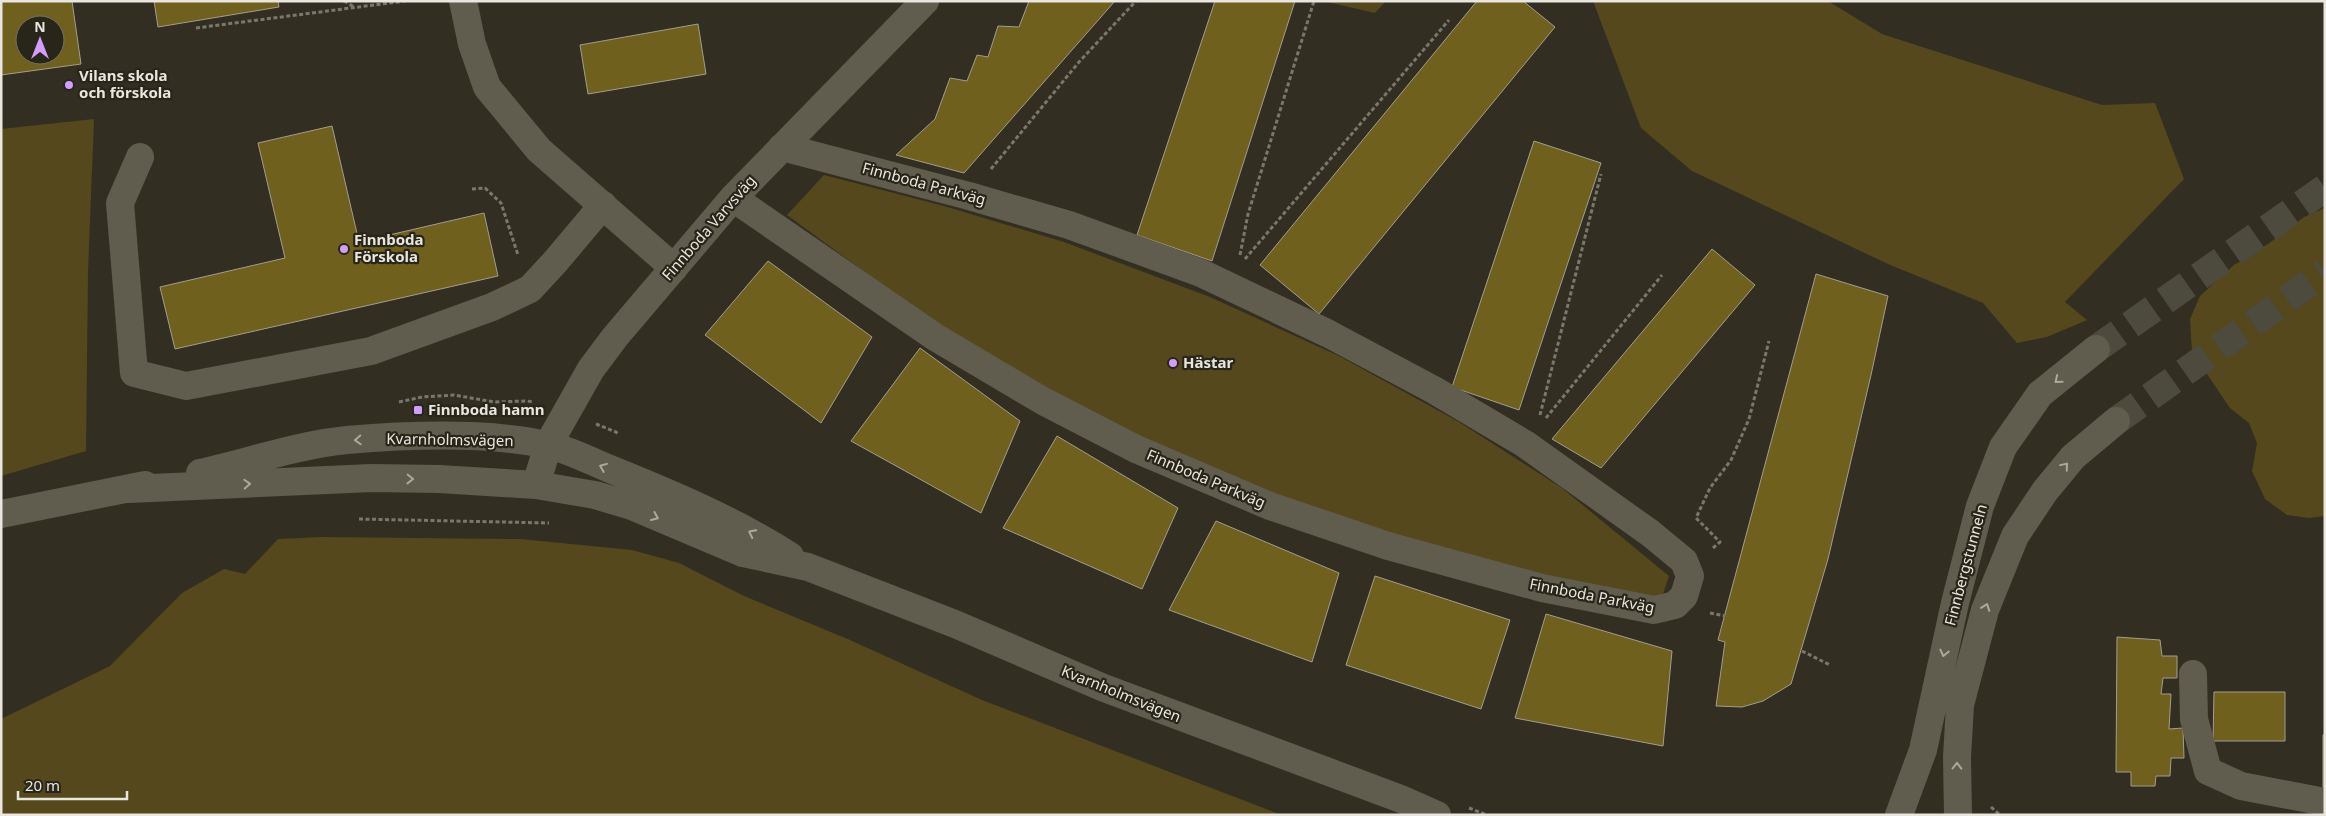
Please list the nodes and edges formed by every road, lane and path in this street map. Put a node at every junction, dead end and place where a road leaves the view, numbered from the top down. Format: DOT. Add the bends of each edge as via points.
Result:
graph roads {
  1 [pos="344,1"];
  2 [pos="405,1"];
  3 [pos="463,1"];
  4 [pos="925,1"];
  5 [pos="1136,1"];
  6 [pos="1314,1"];
  7 [pos="395,2"];
  8 [pos="355,7"];
  9 [pos="1449,20"];
  10 [pos="196,28"];
  11 [pos="782,147"];
  12 [pos="140,157"];
  13 [pos="1601,174"];
  14 [pos="472,189"];
  15 [pos="969,196"];
  16 [pos="733,198"];
  17 [pos="603,205"];
  18 [pos="674,268"];
  19 [pos="1662,274"];
  20 [pos="1231,275"];
  21 [pos="530,288"];
  22 [pos="1769,341"];
  23 [pos="2096,349"];
  24 [pos="2116,421"];
  25 [pos="1531,436"];
  26 [pos="548,445"];
  27 [pos="536,485"];
  28 [pos="129,489"];
  29 [pos="1,514"];
  30 [pos="359,519"];
  31 [pos="551,523"];
  32 [pos="808,567"];
  33 [pos="1689,570"];
  34 [pos="1802,651"];
  35 [pos="1830,665"];
  36 [pos="2193,674"];
  37 [pos="2325,802"];
  38 [pos="1437,815"];
  39 [pos="1899,815"];
  40 [pos="1958,815"];
  1 -- 8 [label="path"];
  2 -- 7 [label="path"];
  3 -- 17 [label="street" via="472,44 487,86 540,150"];
  4 -- 11 [label="street, Finnboda Varvsväg"];
  5 -- 15 [label="path" via="1079,62"];
  6 -- 20 [label="path"];
  7 -- 8 [label="path"];
  8 -- 10 [label="path"];
  9 -- 20 [label="path"];
  11 -- 15 [label="street, Finnboda Parkväg"];
  11 -- 16 [label="street, Finnboda Varvsväg"];
  12 -- 21 [label="street" via="120,203 134,373 186,386 372,351 492,307"];
  13 -- 25 [label="path"];
  14 -- 21 [label="path" via="485,188 501,203"];
  15 -- 20 [label="street, Finnboda Parkväg"];
  16 -- 18 [label="street, Finnboda Varvsväg"];
  16 -- 33 [label="street, Finnboda Parkväg" via="935,337 1042,400 1136,449 1270,506 1388,546 1542,588 1654,610 1675,605 1684,596 1689,586"];
  17 -- 18 [label="street"];
  17 -- 21 [label="street"];
  18 -- 26 [label="street, Finnboda Varvsväg" via="591,369"];
  19 -- 25 [label="path"];
  20 -- 25 [label="street, Finnboda Parkväg" via="1329,334 1434,390"];
  22 -- 33 [label="path" via="1749,419 1731,460 1710,488 1696,518 1720,542"];
  23 -- 39 [label="street, Finnbergstunneln, one-way" via="2040,394 2003,447 1980,506 1923,750"];
  40 -- 24 [label="street, Finnbergstunneln, one-way" via="1960,705 1985,610 2015,536 2045,491 2073,456"];
  25 -- 33 [label="street, Finnboda Parkväg" via="1684,561"];
  26 -- 27 [label="street, Finnboda Varvsväg"];
  26 -- 28 [label="street, Kvarnholmsvägen, one-way" via="475,437 346,440 292,449"];
  32 -- 26 [label="street, Kvarnholmsvägen, one-way" via="755,534 699,507"];
  28 -- 27 [label="street, Kvarnholmsvägen, one-way" via="372,478"];
  27 -- 32 [label="street, Kvarnholmsvägen, one-way" via="632,506 743,553"];
  28 -- 29 [label="street, Kvarnholmsvägen"];
  30 -- 31 [label="path"];
  32 -- 38 [label="street, Kvarnholmsvägen" via="1104,688"];
  34 -- 35 [label="path"];
  36 -- 37 [label="street" via="2194,719 2208,770 2241,786"];
}
